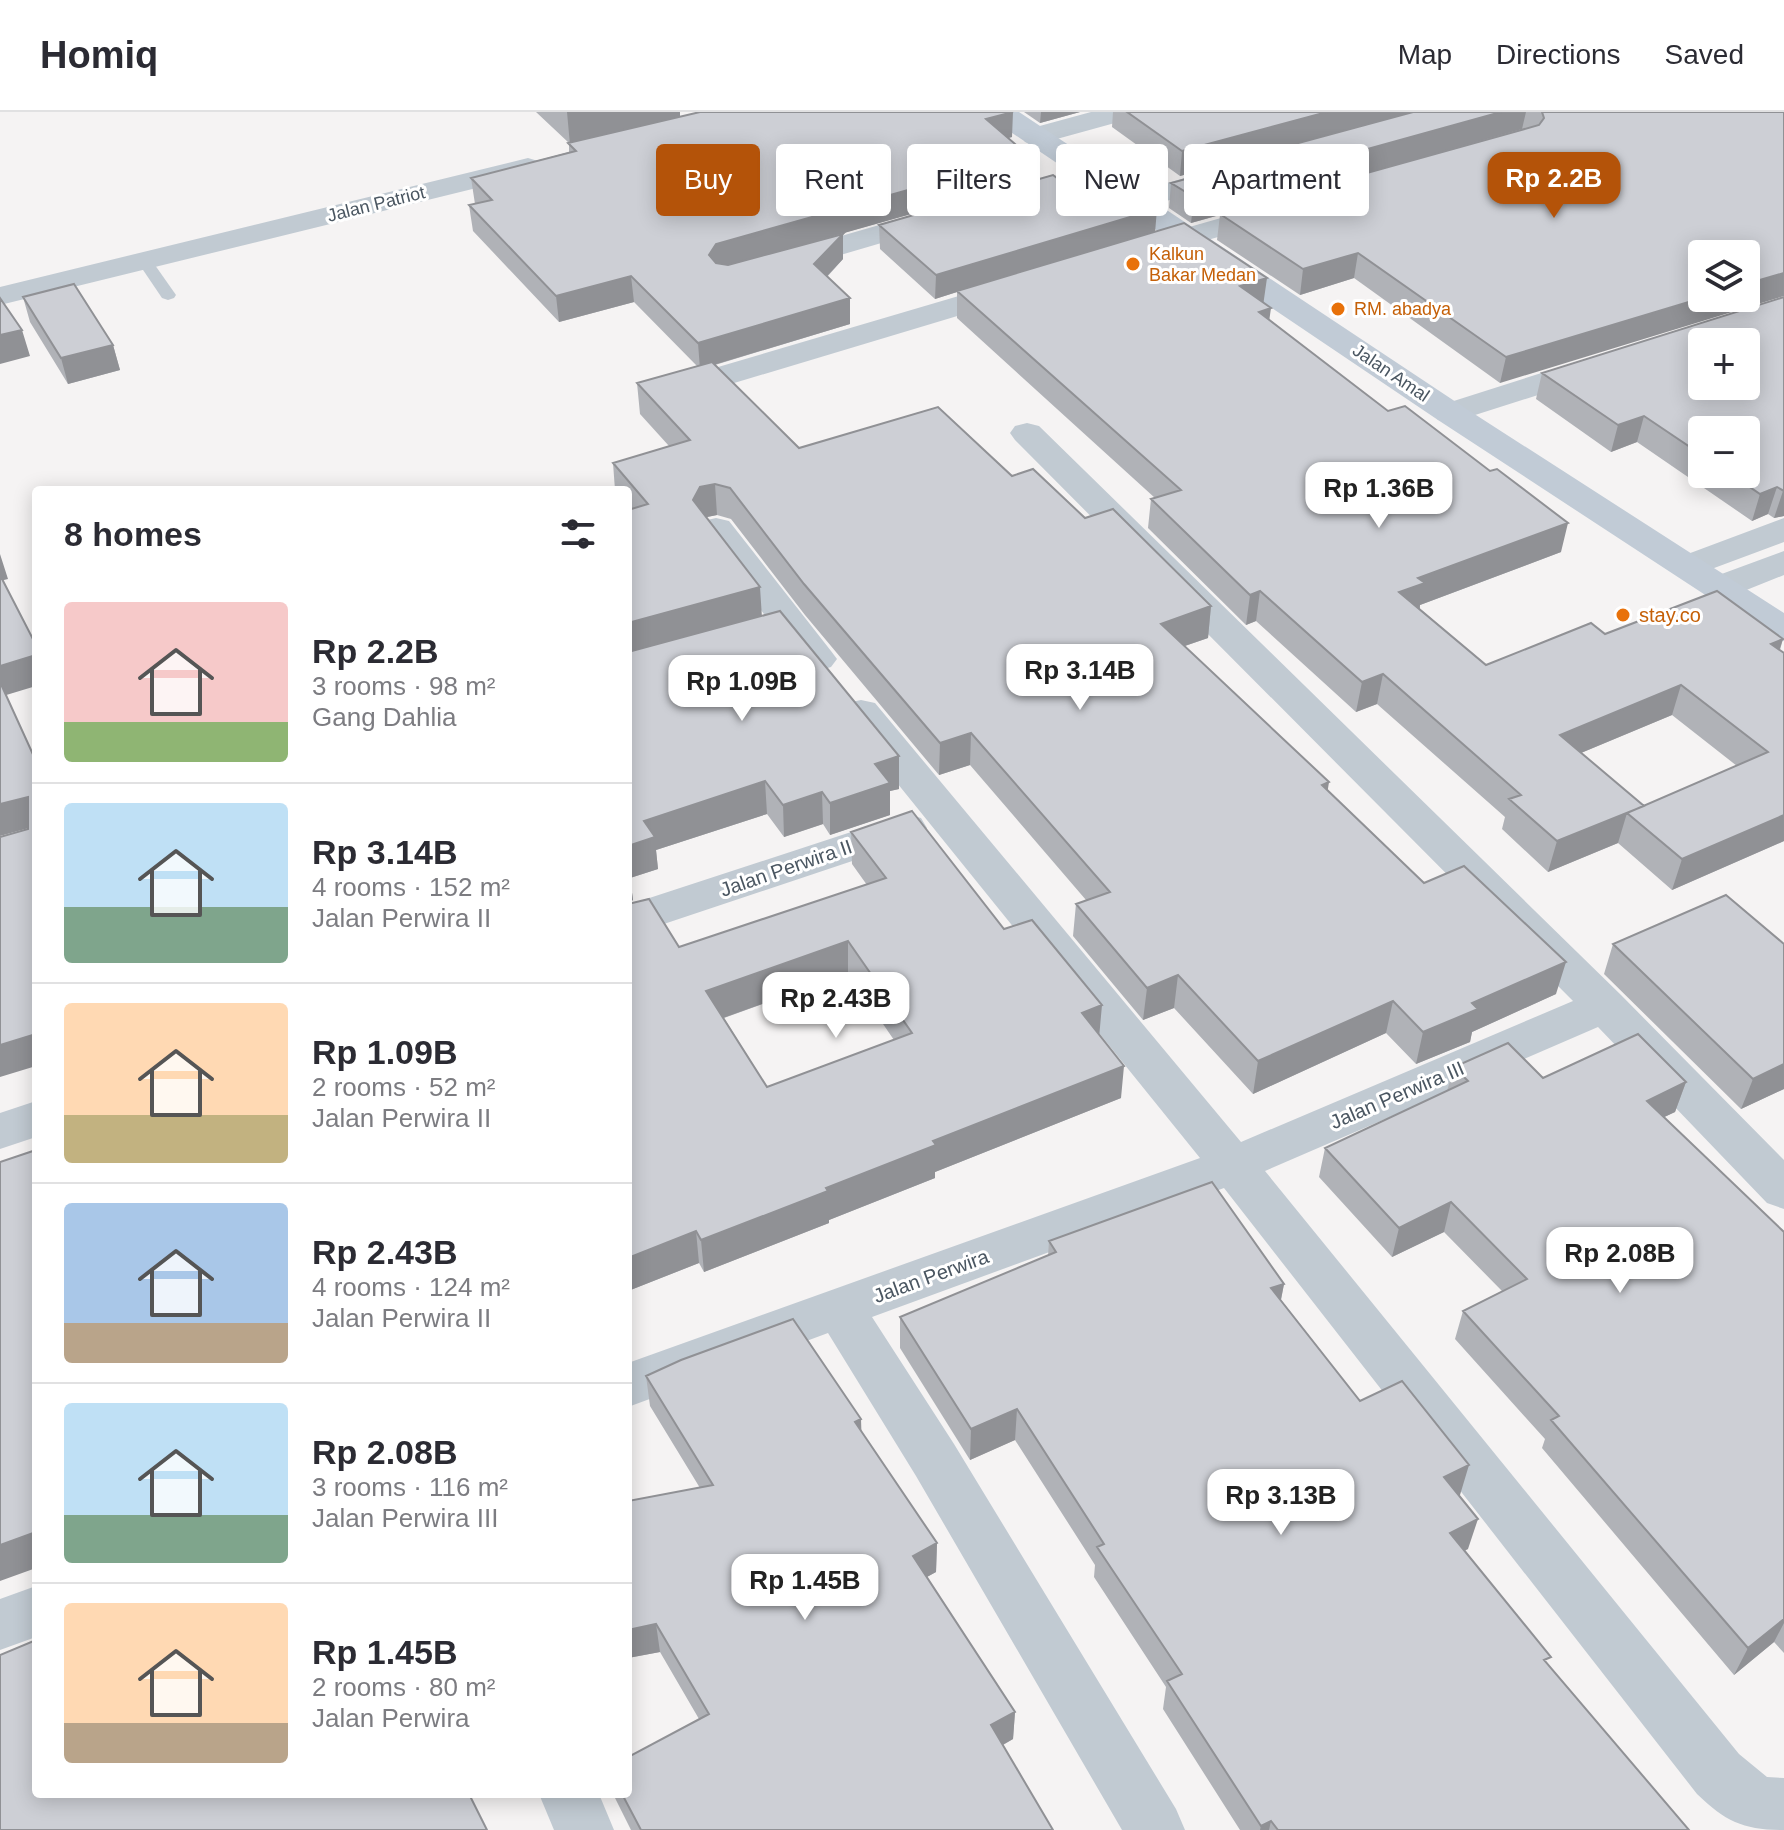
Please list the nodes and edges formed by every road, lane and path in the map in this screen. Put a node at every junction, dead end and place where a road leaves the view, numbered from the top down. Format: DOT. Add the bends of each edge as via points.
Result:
graph roads {
  1 [pos="1000,112"];
  2 [pos="1123,112"];
  3 [pos="1035,136"];
  4 [pos="1056,149"];
  5 [pos="557,160"];
  6 [pos="1056,185"];
  7 [pos="1157,216"];
  8 [pos="1258,216"];
  9 [pos="1187,236"];
  10 [pos="1111,259"];
  11 [pos="145,261"];
  12 [pos="758,271"];
  13 [pos="1035,282"];
  14 [pos="168,295"];
  15 [pos="0,296"];
  16 [pos="1623,356"];
  17 [pos="640,401"];
  18 [pos="1450,413"];
  19 [pos="1027,433"];
  20 [pos="716,529"];
  21 [pos="1784,529"];
  22 [pos="1784,562"];
  23 [pos="1690,566"];
  24 [pos="1721,587"];
  25 [pos="1784,630"];
  26 [pos="945,815"];
  27 [pos="632,920"];
  28 [pos="1605,1006"];
  29 [pos="32,1120"];
  30 [pos="0,1131"];
  31 [pos="1233,1165"];
  32 [pos="1784,1190"];
  33 [pos="840,1310"];
  34 [pos="632,1384"];
  35 [pos="32,1613"];
  36 [pos="0,1625"];
  37 [pos="571,1798"];
  38 [pos="1784,1807"];
  39 [pos="584,1830"];
  40 [pos="1155,1830"];
  1 -- 3 [label="street, Jalan Amal"];
  2 -- 3 [label="street"];
  3 -- 4 [label="street, Jalan Amal"];
  5 -- 11 [label="street, Jalan Patriot"];
  6 -- 12 [label="street"];
  7 -- 9 [label="street, Jalan Amal"];
  8 -- 9 [label="street"];
  9 -- 10 [label="street"];
  9 -- 18 [label="street, Jalan Amal"];
  11 -- 14 [label="lane"];
  11 -- 15 [label="street, Jalan Patriot"];
  13 -- 17 [label="street"];
  16 -- 18 [label="street"];
  18 -- 23 [label="street, Jalan Amal"];
  19 -- 28 [label="street"];
  20 -- 26 [label="street" via="775,629"];
  21 -- 23 [label="street"];
  22 -- 24 [label="street"];
  23 -- 24 [label="street, Jalan Amal"];
  24 -- 25 [label="street, Jalan Amal"];
  26 -- 27 [label="street, Jalan Perwira II"];
  26 -- 31 [label="street"];
  28 -- 31 [label="street, Jalan Perwira III"];
  28 -- 32 [label="street"];
  29 -- 30 [label="street"];
  31 -- 33 [label="street, Jalan Perwira"];
  31 -- 38 [label="street" via="1718,1774 1738,1795"];
  33 -- 34 [label="street, Jalan Perwira"];
  33 -- 40 [label="street"];
  35 -- 36 [label="street"];
  37 -- 39 [label="street"];
}
